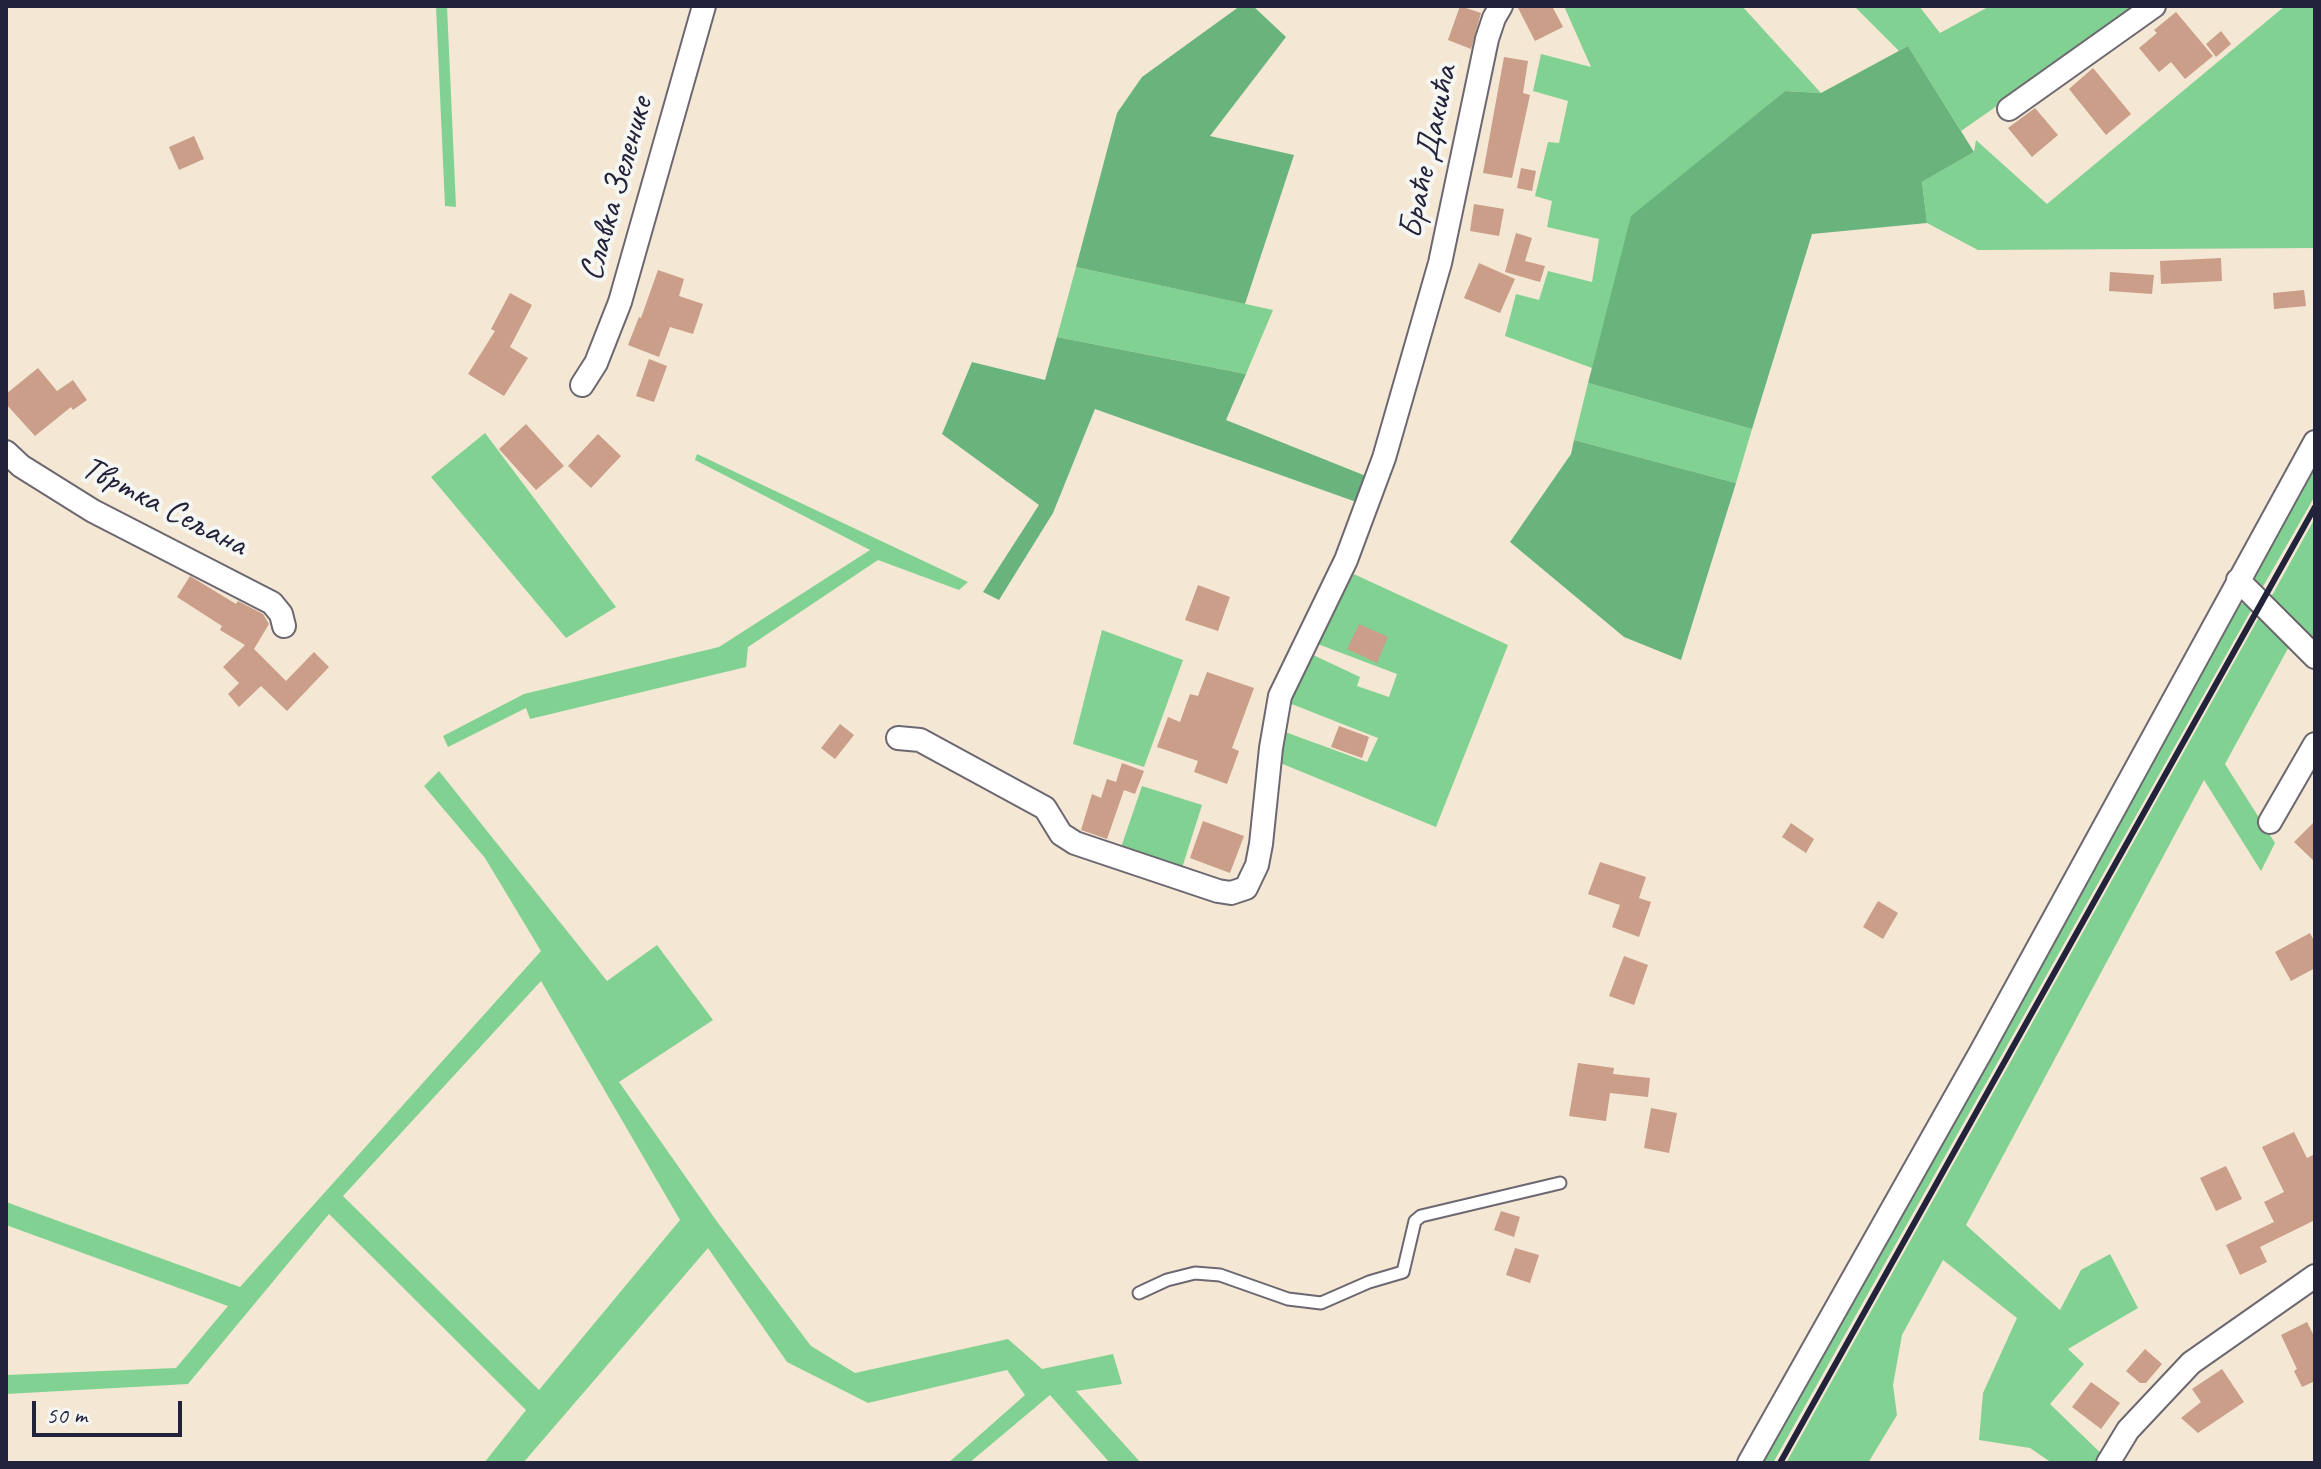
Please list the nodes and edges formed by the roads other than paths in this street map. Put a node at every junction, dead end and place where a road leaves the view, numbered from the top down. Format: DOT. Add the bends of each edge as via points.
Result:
graph roads {
  1 [pos="704,6"];
  2 [pos="1501,6"];
  3 [pos="2154,6"];
  4 [pos="2009,109"];
  5 [pos="582,385"];
  6 [pos="2315,442"];
  7 [pos="6,452"];
  8 [pos="2238,580"];
  9 [pos="284,626"];
  10 [pos="2315,657"];
  11 [pos="898,738"];
  12 [pos="2315,744"];
  13 [pos="2270,822"];
  14 [pos="1560,1183"];
  15 [pos="2315,1276"];
  16 [pos="1139,1293"];
  17 [pos="1749,1463"];
  18 [pos="2108,1463"];
  1 -- 5 [label="street, Славка Зеленике" via="620,302"];
  2 -- 11 [label="street, Браће Дакића" via="1487,39 1459,179 1398,411 1358,530 1280,696 1261,844 1246,888 1218,891 1075,843 1061,834 1045,808 920,740"];
  3 -- 4 [label="street"];
  6 -- 8 [label="street"];
  7 -- 9 [label="street, Твртка Сељана" via="93,511 272,603"];
  8 -- 10 [label="street"];
  8 -- 17 [label="street"];
  12 -- 13 [label="street"];
  14 -- 16 [label="lane" via="1421,1216 1415,1221 1403,1272 1321,1303 1195,1273"];
  15 -- 18 [label="street" via="2191,1363 2128,1430"];
}
